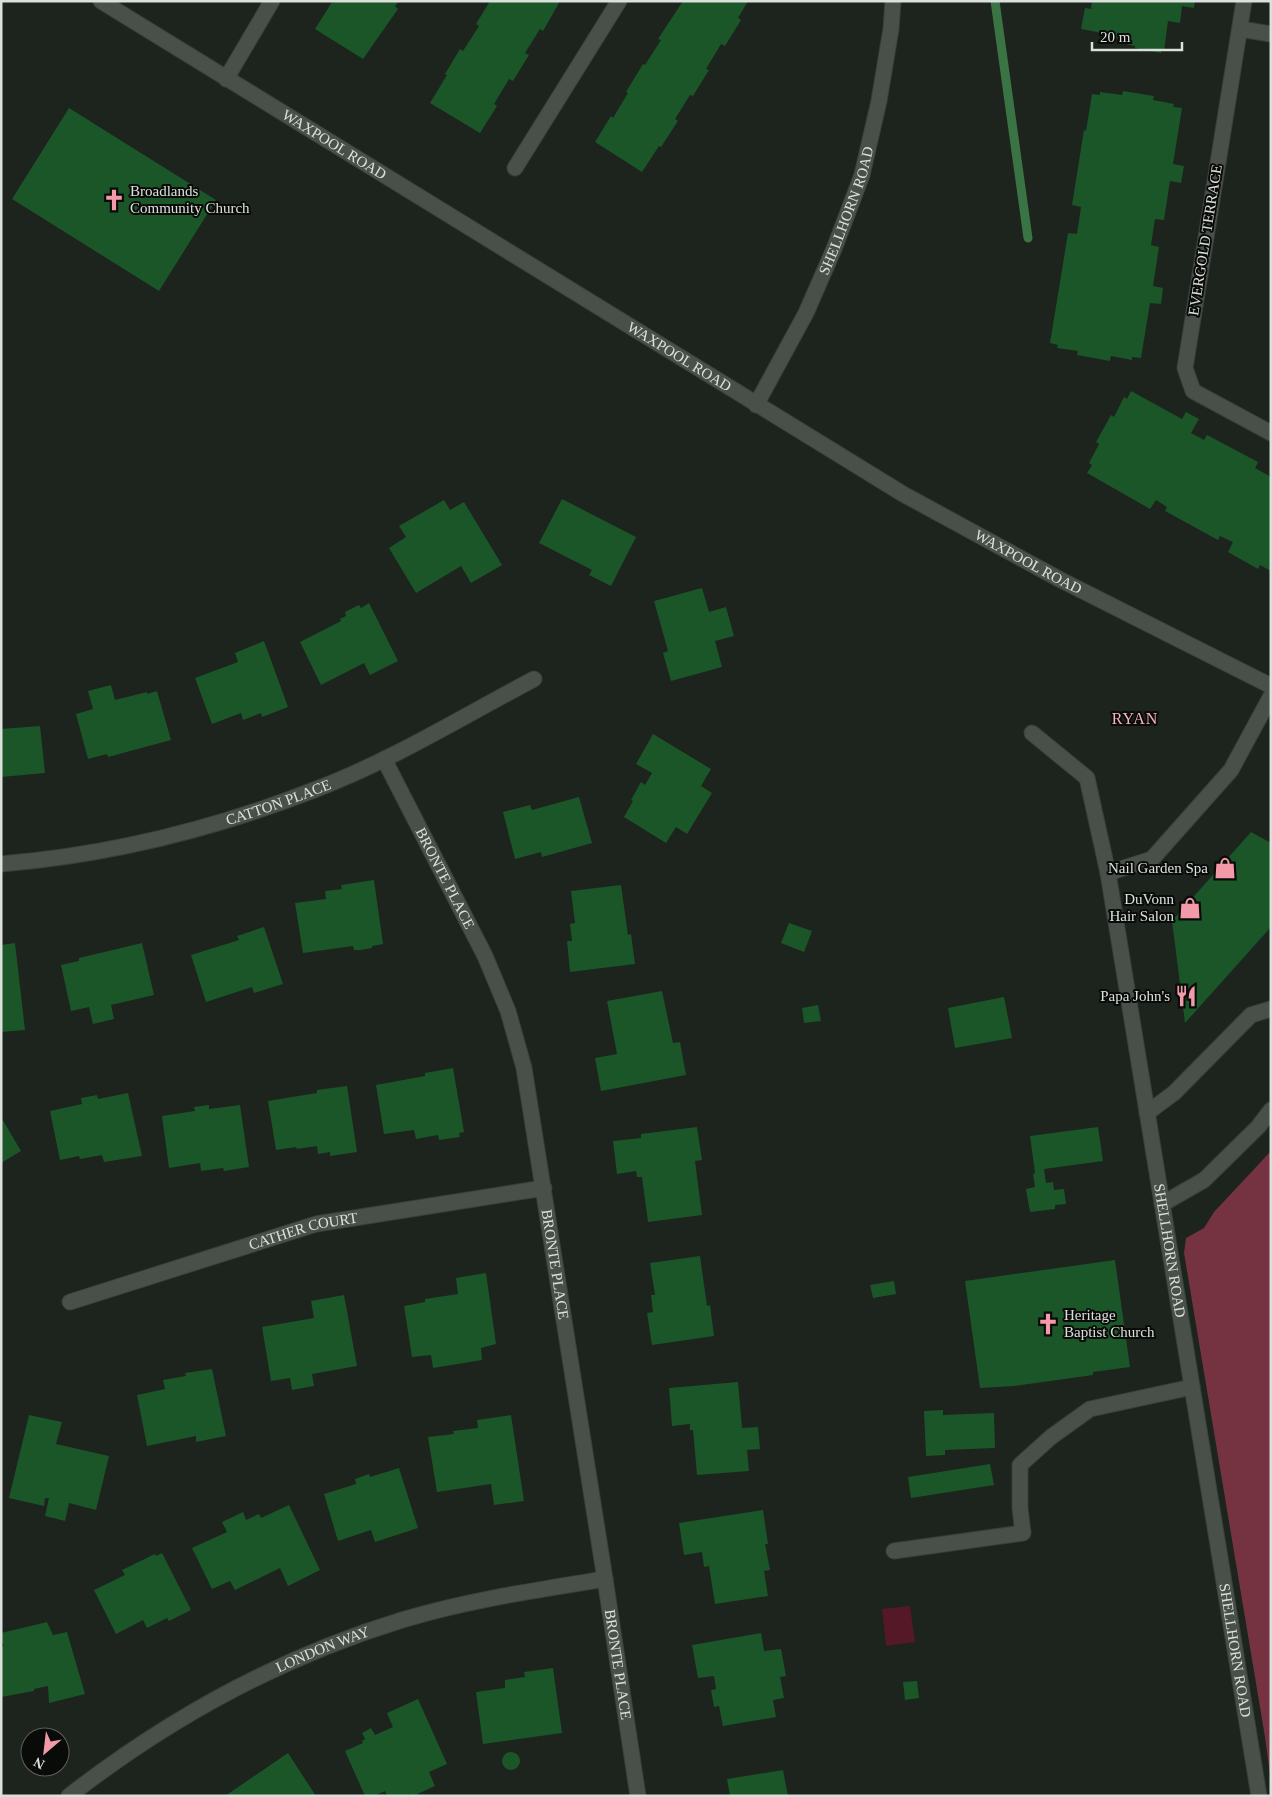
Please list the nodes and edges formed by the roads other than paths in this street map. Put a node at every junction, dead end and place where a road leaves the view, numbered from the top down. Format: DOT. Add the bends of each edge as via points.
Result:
graph roads {
  1 [pos="101,1"];
  2 [pos="272,1"];
  3 [pos="619,1"];
  4 [pos="893,1"];
  5 [pos="1244,1"];
  6 [pos="1240,30"];
  7 [pos="1271,34"];
  8 [pos="226,79"];
  9 [pos="516,168"];
  10 [pos="756,405"];
  11 [pos="1271,433"];
  12 [pos="534,679"];
  13 [pos="1271,686"];
  14 [pos="1271,696"];
  15 [pos="1032,733"];
  16 [pos="384,759"];
  17 [pos="1,864"];
  18 [pos="1108,873"];
  19 [pos="1271,1009"];
  20 [pos="1271,1110"];
  21 [pos="1148,1113"];
  22 [pos="544,1188"];
  23 [pos="1162,1204"];
  24 [pos="70,1302"];
  25 [pos="1192,1387"];
  26 [pos="894,1552"];
  27 [pos="605,1579"];
  28 [pos="69,1796"];
  29 [pos="638,1796"];
  30 [pos="1259,1796"];
  1 -- 8 [label="street, WAXPOOL ROAD"];
  2 -- 8 [label="street"];
  3 -- 9 [label="street"];
  4 -- 10 [label="street, SHELLHORN ROAD" via="879,102 862,175 806,313"];
  5 -- 6 [label="street, EVERGOLD TERRACE"];
  6 -- 7 [label="street"];
  6 -- 11 [label="street, EVERGOLD TERRACE" via="1184,368 1193,391"];
  8 -- 10 [label="street, WAXPOOL ROAD"];
  10 -- 13 [label="street, WAXPOOL ROAD" via="903,494 1050,575"];
  12 -- 16 [label="street, CATTON PLACE"];
  14 -- 18 [label="street" via="1232,770 1152,859"];
  15 -- 18 [label="street, SHELLHORN ROAD" via="1087,778"];
  16 -- 17 [label="street, CATTON PLACE" via="315,790 226,821 135,845"];
  16 -- 22 [label="street, BRONTE PLACE" via="485,956 508,1011 524,1068"];
  18 -- 21 [label="street, SHELLHORN ROAD"];
  19 -- 21 [label="street" via="1251,1015 1174,1092"];
  20 -- 23 [label="street" via="1204,1180"];
  21 -- 23 [label="street, SHELLHORN ROAD"];
  22 -- 24 [label="street, CATHER COURT" via="316,1224"];
  22 -- 27 [label="street, BRONTE PLACE"];
  23 -- 25 [label="street, SHELLHORN ROAD"];
  25 -- 26 [label="street" via="1090,1409 1051,1437 1020,1465 1023,1533"];
  25 -- 30 [label="street, SHELLHORN ROAD"];
  27 -- 28 [label="street, LONDON WAY" via="495,1597 402,1620 322,1648 258,1677 179,1720"];
  27 -- 29 [label="street, BRONTE PLACE"];
}
